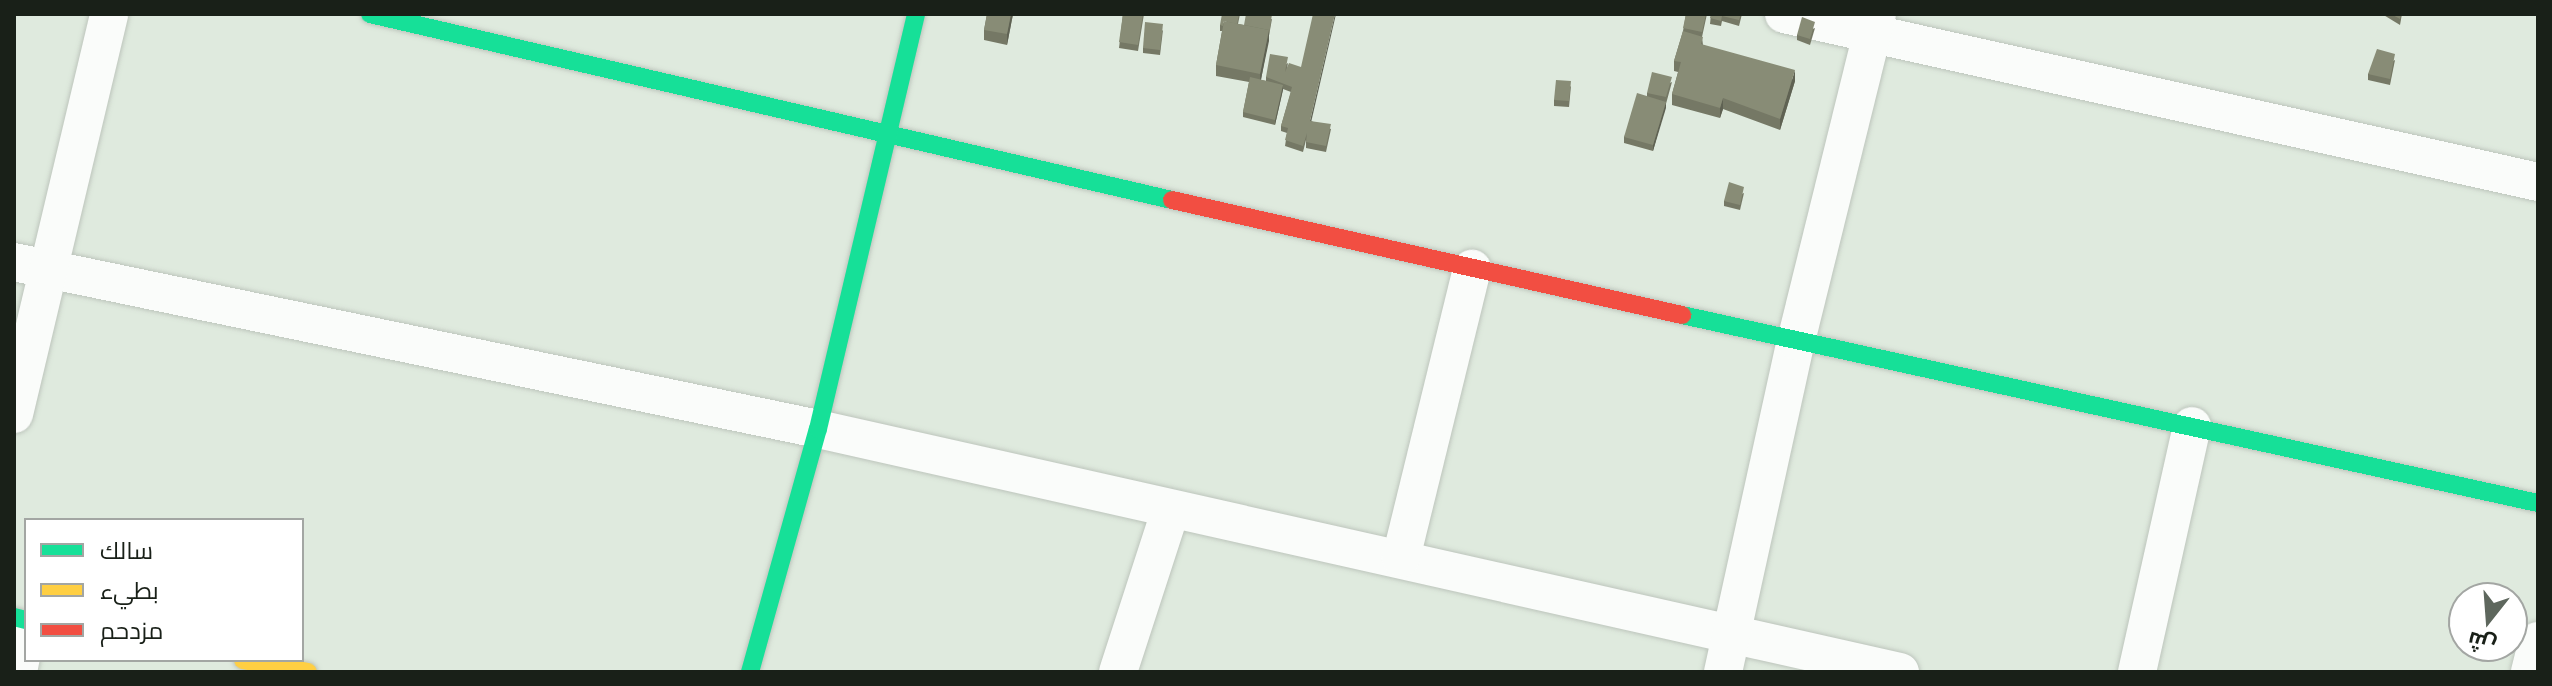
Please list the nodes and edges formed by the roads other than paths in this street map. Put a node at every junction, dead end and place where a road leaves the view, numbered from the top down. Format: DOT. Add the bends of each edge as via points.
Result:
graph roads {
  1 [pos="109,14"];
  2 [pos="370,14"];
  3 [pos="916,14"];
  4 [pos="1784,14"];
  5 [pos="1875,25"];
  6 [pos="885,136"];
  7 [pos="2538,182"];
  8 [pos="31,266"];
  9 [pos="1472,269"];
  10 [pos="1796,341"];
  11 [pos="14,414"];
  12 [pos="2192,426"];
  13 [pos="818,429"];
  14 [pos="2538,503"];
  15 [pos="1171,509"];
  16 [pos="1401,558"];
  17 [pos="1733,635"];
  18 [pos="24,641"];
  19 [pos="2538,641"];
  20 [pos="254,662"];
  21 [pos="18,672"];
  22 [pos="308,672"];
  23 [pos="750,672"];
  24 [pos="1118,672"];
  25 [pos="1723,672"];
  26 [pos="1900,672"];
  27 [pos="2137,672"];
  28 [pos="2530,672"];
  1 -- 8 [label="street"];
  2 -- 6 [label="street" via="749,99"];
  3 -- 6 [label="street"];
  4 -- 5 [label="street"];
  5 -- 7 [label="street"];
  5 -- 10 [label="street"];
  6 -- 9 [label="street"];
  6 -- 13 [label="street"];
  8 -- 11 [label="street"];
  8 -- 13 [label="street"];
  9 -- 10 [label="street"];
  9 -- 16 [label="street"];
  10 -- 12 [label="street"];
  10 -- 17 [label="street"];
  12 -- 14 [label="street"];
  12 -- 27 [label="street"];
  13 -- 15 [label="street"];
  13 -- 23 [label="street"];
  15 -- 16 [label="street"];
  15 -- 24 [label="street"];
  16 -- 17 [label="street"];
  17 -- 25 [label="street"];
  17 -- 26 [label="street"];
  18 -- 21 [label="street"];
  19 -- 28 [label="street"];
  20 -- 22 [label="street"];
}
